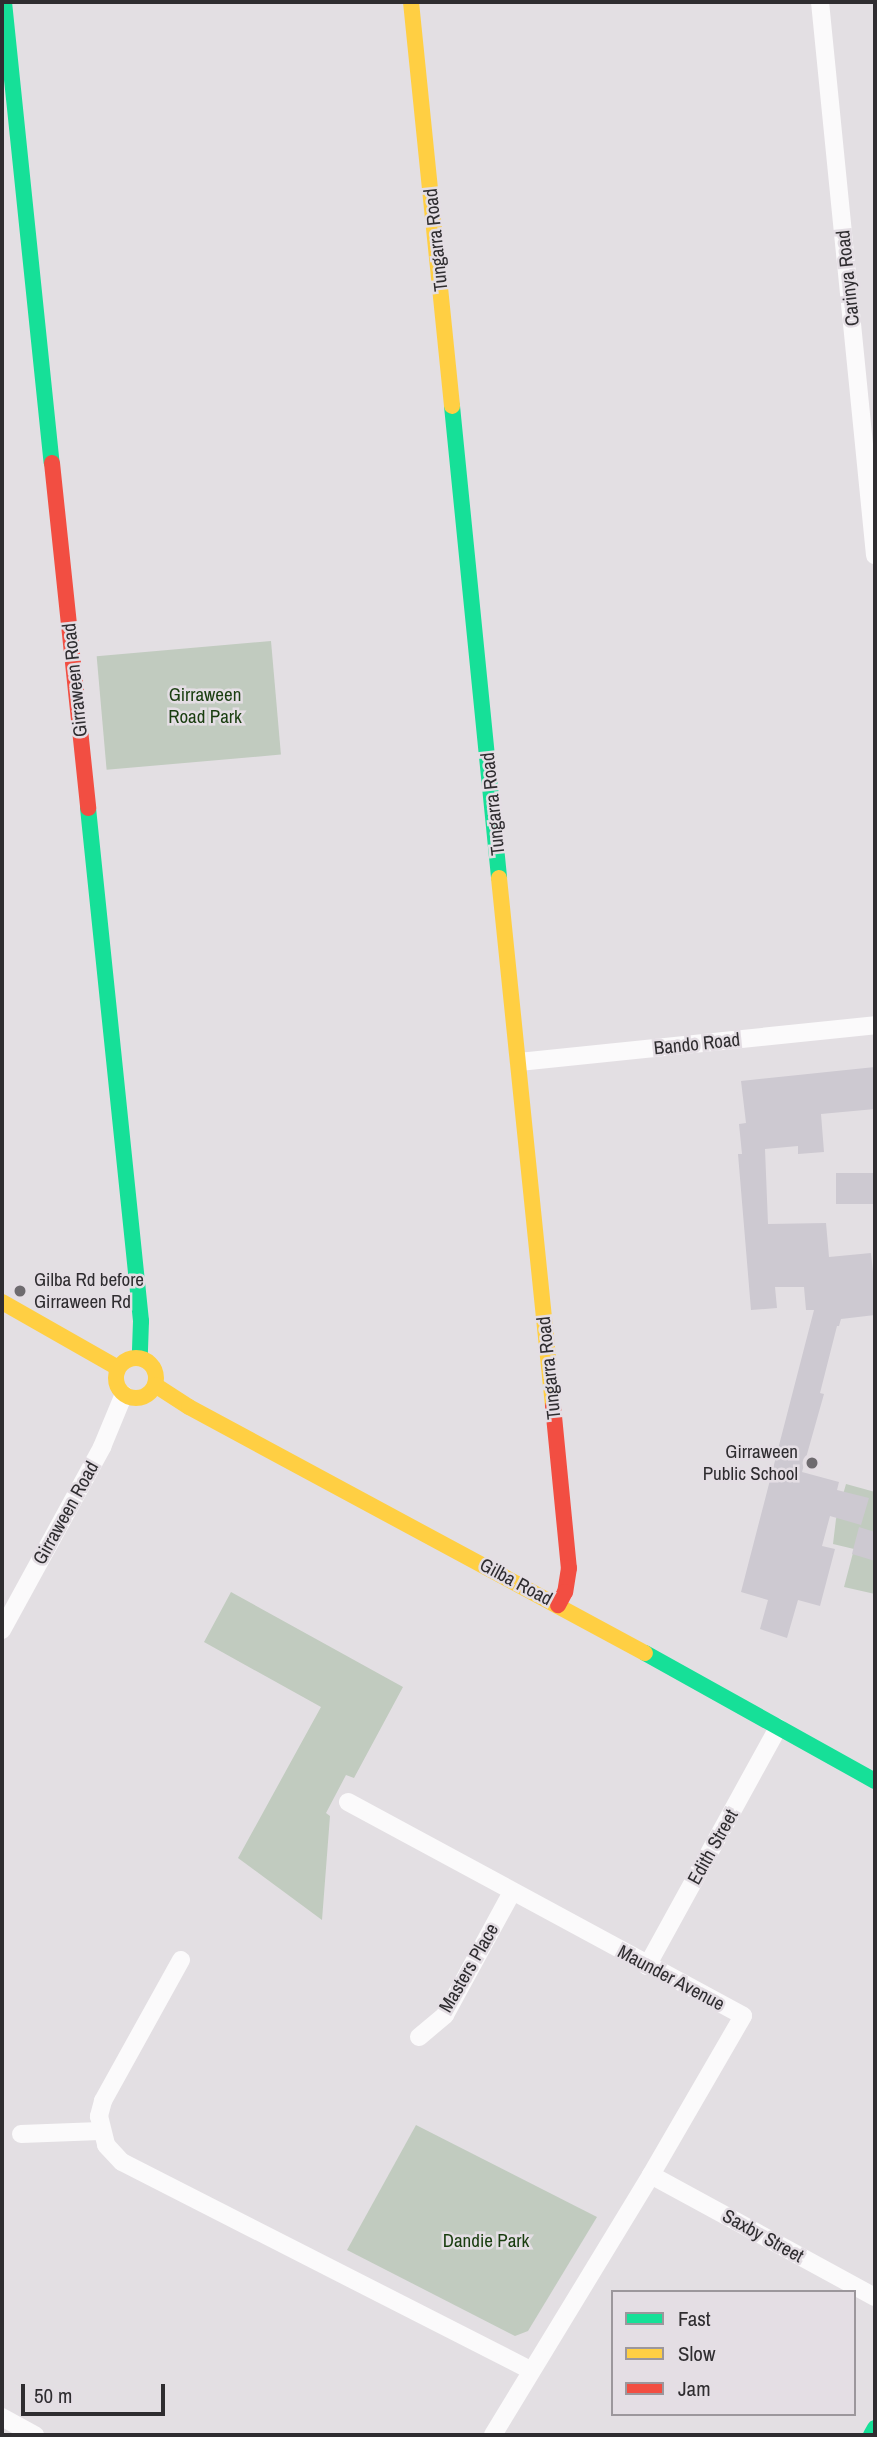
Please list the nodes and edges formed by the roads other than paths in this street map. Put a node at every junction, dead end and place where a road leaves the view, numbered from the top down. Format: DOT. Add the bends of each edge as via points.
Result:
graph roads {
  1 [pos="4,2"];
  2 [pos="411,2"];
  3 [pos="820,2"];
  4 [pos="875,555"];
  5 [pos="875,1025"];
  6 [pos="519,1062"];
  7 [pos="2,1302"];
  8 [pos="140,1357"];
  9 [pos="118,1368"];
  10 [pos="155,1385"];
  11 [pos="124,1394"];
  12 [pos="558,1605"];
  13 [pos="2,1630"];
  14 [pos="778,1728"];
  15 [pos="875,1781"];
  16 [pos="348,1802"];
  17 [pos="512,1892"];
  18 [pos="181,1960"];
  19 [pos="647,1966"];
  20 [pos="418,2037"];
  21 [pos="100,2131"];
  22 [pos="21,2134"];
  23 [pos="651,2175"];
  24 [pos="875,2297"];
  25 [pos="530,2370"];
  26 [pos="2,2417"];
  27 [pos="875,2428"];
  28 [pos="34,2435"];
  29 [pos="493,2435"];
  30 [pos="871,2435"];
  1 -- 8 [label="street, Girraween Road" via="141,1324"];
  2 -- 6 [label="street, Tungarra Road"];
  3 -- 4 [label="street, Carinya Road"];
  5 -- 6 [label="street, Bando Road"];
  6 -- 12 [label="street, Tungarra Road" via="569,1568"];
  7 -- 9 [label="street"];
  8 -- 9 [label="street" via="127,1359"];
  8 -- 10 [label="street" via="154,1368"];
  9 -- 11 [label="street" via="116,1379"];
  10 -- 11 [label="street" via="141,1397"];
  10 -- 12 [label="street, Gilba Road"];
  11 -- 13 [label="street, Girraween Road" via="102,1447"];
  12 -- 14 [label="street, Gilba Road"];
  14 -- 15 [label="street, Gilba Road"];
  14 -- 19 [label="street, Edith Street"];
  16 -- 17 [label="street, Maunder Avenue"];
  17 -- 19 [label="street, Maunder Avenue"];
  17 -- 20 [label="street, Masters Place" via="445,2015"];
  18 -- 21 [label="street" via="103,2101"];
  19 -- 23 [label="street, Maunder Avenue" via="743,2016"];
  21 -- 22 [label="street"];
  21 -- 25 [label="street" via="122,2162"];
  23 -- 24 [label="street, Saxby Street"];
  23 -- 25 [label="street, Maunder Avenue"];
  25 -- 29 [label="street, Maunder Avenue"];
  26 -- 28 [label="street"];
  27 -- 30 [label="street"];
}
